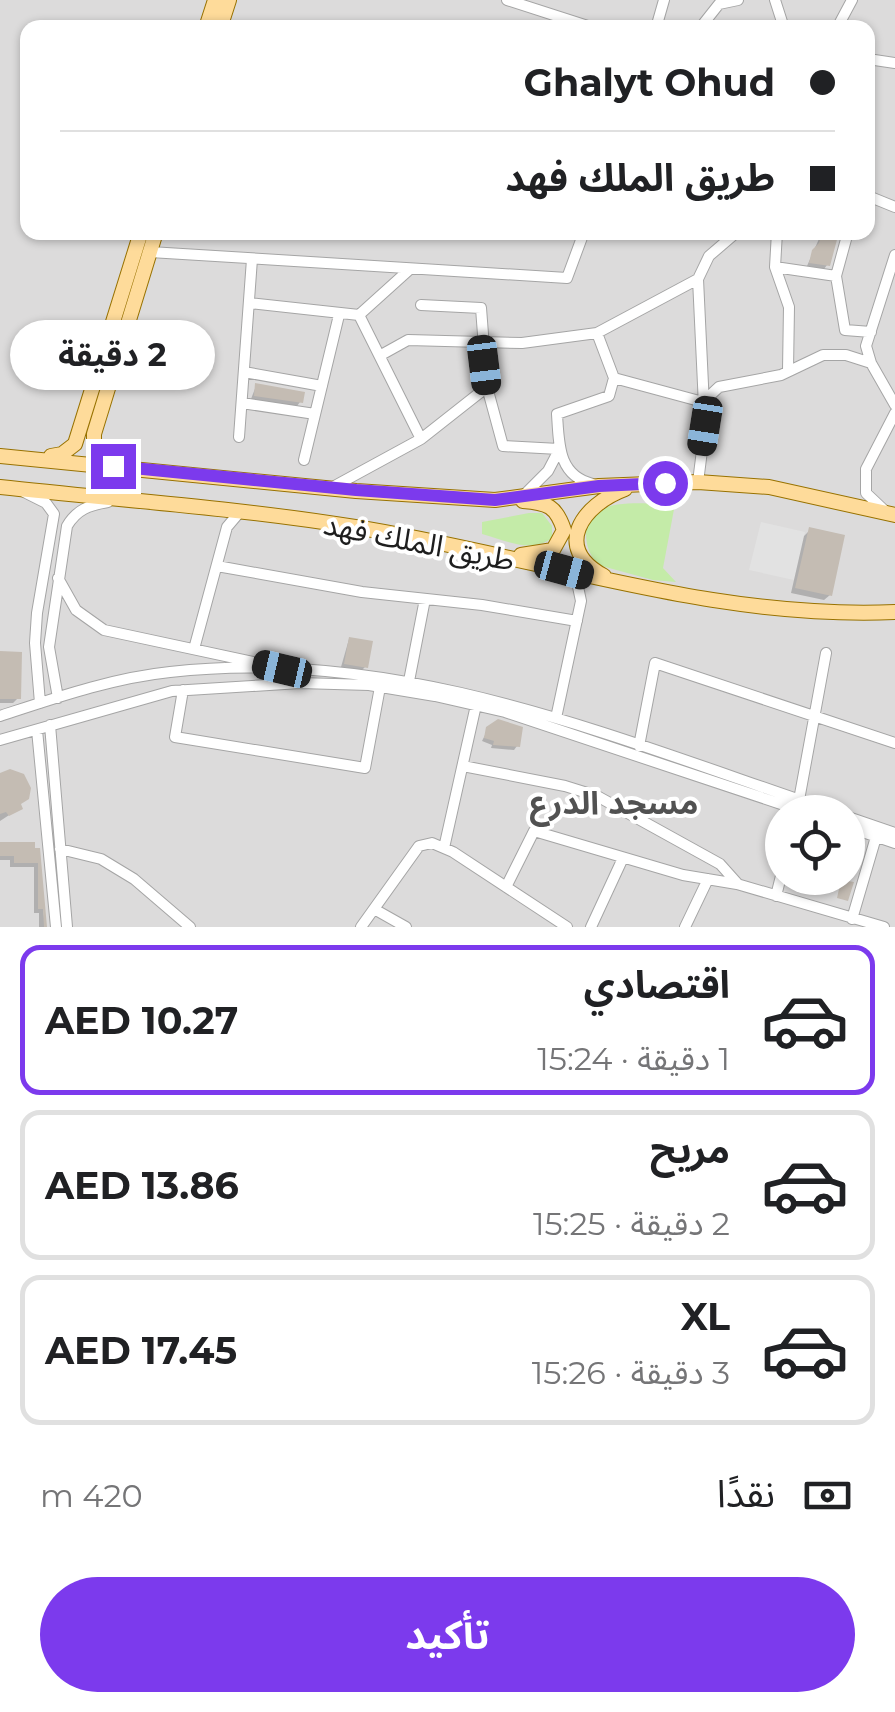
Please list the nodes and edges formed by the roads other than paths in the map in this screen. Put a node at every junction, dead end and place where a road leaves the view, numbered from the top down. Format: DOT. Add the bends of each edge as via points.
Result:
graph roads {
  1 [pos="507,0"];
  2 [pos="738,0"];
  3 [pos="718,2"];
  4 [pos="569,20"];
  5 [pos="139,240"];
  6 [pos="154,240"];
  7 [pos="581,240"];
  8 [pos="728,240"];
  9 [pos="778,240"];
  10 [pos="846,240"];
  11 [pos="150,252"];
  12 [pos="895,255"];
  13 [pos="252,259"];
  14 [pos="776,266"];
  15 [pos="410,268"];
  16 [pos="836,276"];
  17 [pos="698,280"];
  18 [pos="249,303"];
  19 [pos="421,305"];
  20 [pos="339,315"];
  21 [pos="359,315"];
  22 [pos="870,332"];
  23 [pos="597,333"];
  24 [pos="482,343"];
  25 [pos="381,355"];
  26 [pos="871,363"];
  27 [pos="788,370"];
  28 [pos="244,372"];
  29 [pos="614,378"];
  30 [pos="322,386"];
  31 [pos="487,388"];
  32 [pos="703,402"];
  33 [pos="242,403"];
  34 [pos="895,405"];
  35 [pos="315,414"];
  36 [pos="894,418"];
  37 [pos="239,437"];
  38 [pos="421,439"];
  39 [pos="559,449"];
  40 [pos="0,456"];
  41 [pos="34,458"];
  42 [pos="304,460"];
  43 [pos="113,466"];
  44 [pos="698,482"];
  45 [pos="640,484"];
  46 [pos="599,486"];
  47 [pos="7,487"];
  48 [pos="330,488"];
  49 [pos="524,495"];
  50 [pos="118,500"];
  51 [pos="495,500"];
  52 [pos="238,514"];
  53 [pos="893,517"];
  54 [pos="495,556"];
  55 [pos="217,566"];
  56 [pos="564,570"];
  57 [pos="58,578"];
  58 [pos="621,586"];
  59 [pos="425,599"];
  60 [pos="895,602"];
  61 [pos="828,612"];
  62 [pos="895,612"];
  63 [pos="577,621"];
  64 [pos="194,649"];
  65 [pos="826,653"];
  66 [pos="282,669"];
  67 [pos="409,681"];
  68 [pos="380,687"];
  69 [pos="183,690"];
  70 [pos="58,698"];
  71 [pos="40,703"];
  72 [pos="476,706"];
  73 [pos="0,716"];
  74 [pos="814,716"];
  75 [pos="556,718"];
  76 [pos="50,725"];
  77 [pos="37,730"];
  78 [pos="0,740"];
  79 [pos="895,743"];
  80 [pos="639,746"];
  81 [pos="463,766"];
  82 [pos="765,795"];
  83 [pos="802,795"];
  84 [pos="765,797"];
  85 [pos="865,822"];
  86 [pos="865,833"];
  87 [pos="895,833"];
  88 [pos="876,837"];
  89 [pos="895,843"];
  90 [pos="444,848"];
  91 [pos="60,849"];
  92 [pos="623,858"];
  93 [pos="708,879"];
  94 [pos="738,884"];
  95 [pos="506,887"];
  96 [pos="776,896"];
  97 [pos="374,909"];
  98 [pos="852,919"];
  99 [pos="56,927"];
  100 [pos="66,927"];
  101 [pos="190,927"];
  102 [pos="362,927"];
  103 [pos="406,927"];
  104 [pos="566,927"];
  105 [pos="590,927"];
  106 [pos="685,927"];
  107 [pos="884,927"];
  1 -- 4 [label="street"];
  2 -- 3 [label="street"];
  5 -- 41 [label="main road" via="75,444 62,454"];
  6 -- 11 [label="main road"];
  7 -- 15 [label="street" via="566,278"];
  8 -- 17 [label="street" via="709,256"];
  9 -- 14 [label="street"];
  10 -- 16 [label="street"];
  11 -- 13 [label="street"];
  11 -- 43 [label="main road" via="94,434 94,446"];
  12 -- 22 [label="street"];
  13 -- 15 [label="street"];
  13 -- 18 [label="street"];
  14 -- 16 [label="street"];
  14 -- 27 [label="street" via="789,307"];
  15 -- 21 [label="street"];
  16 -- 22 [label="street" via="845,330"];
  17 -- 23 [label="street"];
  17 -- 32 [label="street"];
  18 -- 20 [label="street"];
  18 -- 28 [label="street"];
  19 -- 24 [label="street" via="481,308"];
  20 -- 21 [label="street"];
  20 -- 30 [label="street"];
  21 -- 25 [label="street"];
  22 -- 26 [label="street"];
  23 -- 24 [label="street"];
  23 -- 29 [label="street"];
  24 -- 25 [label="street" via="408,340"];
  24 -- 31 [label="street"];
  25 -- 38 [label="street"];
  26 -- 27 [label="street" via="823,355"];
  26 -- 34 [label="street"];
  27 -- 32 [label="street" via="726,385"];
  28 -- 30 [label="street"];
  28 -- 33 [label="street"];
  29 -- 32 [label="street"];
  29 -- 39 [label="street" via="609,396 557,414"];
  30 -- 35 [label="street"];
  31 -- 38 [label="street"];
  31 -- 39 [label="street" via="502,446"];
  32 -- 44 [label="street"];
  33 -- 35 [label="street"];
  33 -- 37 [label="street"];
  35 -- 42 [label="street"];
  36 -- 53 [label="street" via="864,485 872,502"];
  38 -- 48 [label="street"];
  39 -- 46 [label="street" via="566,469"];
  39 -- 49 [label="street"];
  40 -- 41 [label="main road, طريق الملك فهد"];
  41 -- 43 [label="main road, طريق الملك فهد"];
  43 -- 48 [label="main road, طريق الملك فهد"];
  44 -- 45 [label="main road, طريق الملك فهد"];
  44 -- 53 [label="main road, طريق الملك فهد" via="768,488"];
  45 -- 46 [label="main road, طريق الملك فهد"];
  45 -- 58 [label="main road" via="598,501 580,525 579,551 590,569"];
  46 -- 49 [label="main road, طريق الملك فهد"];
  47 -- 50 [label="main road, طريق الملك فهد"];
  47 -- 71 [label="street" via="46,503 54,514 37,612"];
  48 -- 51 [label="main road, طريق الملك فهد"];
  49 -- 51 [label="main road, طريق الملك فهد"];
  50 -- 52 [label="main road, طريق الملك فهد"];
  50 -- 57 [label="street" via="73,516"];
  51 -- 54 [label="main road" via="546,503 564,530 553,550"];
  52 -- 54 [label="main road, طريق الملك فهد" via="355,527"];
  52 -- 55 [label="street" via="227,527"];
  54 -- 56 [label="main road, طريق الملك فهد"];
  55 -- 59 [label="street"];
  55 -- 64 [label="street"];
  56 -- 58 [label="main road, طريق الملك فهد"];
  56 -- 63 [label="street" via="580,590"];
  57 -- 64 [label="street" via="76,610 104,630"];
  57 -- 70 [label="street" via="49,647"];
  58 -- 61 [label="main road, طريق الملك فهد"];
  59 -- 63 [label="street"];
  59 -- 67 [label="street"];
  60 -- 61 [label="main road"];
  61 -- 62 [label="main road, طريق الملك فهد"];
  63 -- 75 [label="street"];
  64 -- 66 [label="street"];
  65 -- 74 [label="street"];
  66 -- 67 [label="street"];
  66 -- 70 [label="street" via="170,672"];
  67 -- 75 [label="street"];
  68 -- 69 [label="street" via="300,682"];
  68 -- 69 [label="street" via="365,768 175,738"];
  68 -- 72 [label="street"];
  69 -- 76 [label="street"];
  70 -- 71 [label="street"];
  71 -- 73 [label="street"];
  72 -- 81 [label="street"];
  72 -- 84 [label="street"];
  74 -- 79 [label="street"];
  74 -- 80 [label="street" via="655,663"];
  74 -- 83 [label="street"];
  75 -- 80 [label="street"];
  76 -- 77 [label="street"];
  76 -- 91 [label="street"];
  77 -- 78 [label="street"];
  77 -- 99 [label="street"];
  80 -- 82 [label="street"];
  81 -- 90 [label="street"];
  81 -- 94 [label="street" via="565,786 625,808 720,864"];
  85 -- 87 [label="street"];
  86 -- 88 [label="street"];
  88 -- 89 [label="street"];
  88 -- 98 [label="street"];
  90 -- 95 [label="street"];
  90 -- 97 [label="street" via="420,846"];
  91 -- 100 [label="street"];
  91 -- 101 [label="street" via="102,858"];
  92 -- 93 [label="street"];
  92 -- 95 [label="street" via="534,832"];
  92 -- 105 [label="street"];
  93 -- 94 [label="street"];
  93 -- 106 [label="street"];
  94 -- 96 [label="street"];
  95 -- 104 [label="street"];
  96 -- 98 [label="street"];
  97 -- 102 [label="street"];
  97 -- 103 [label="street"];
  98 -- 107 [label="street"];
}
